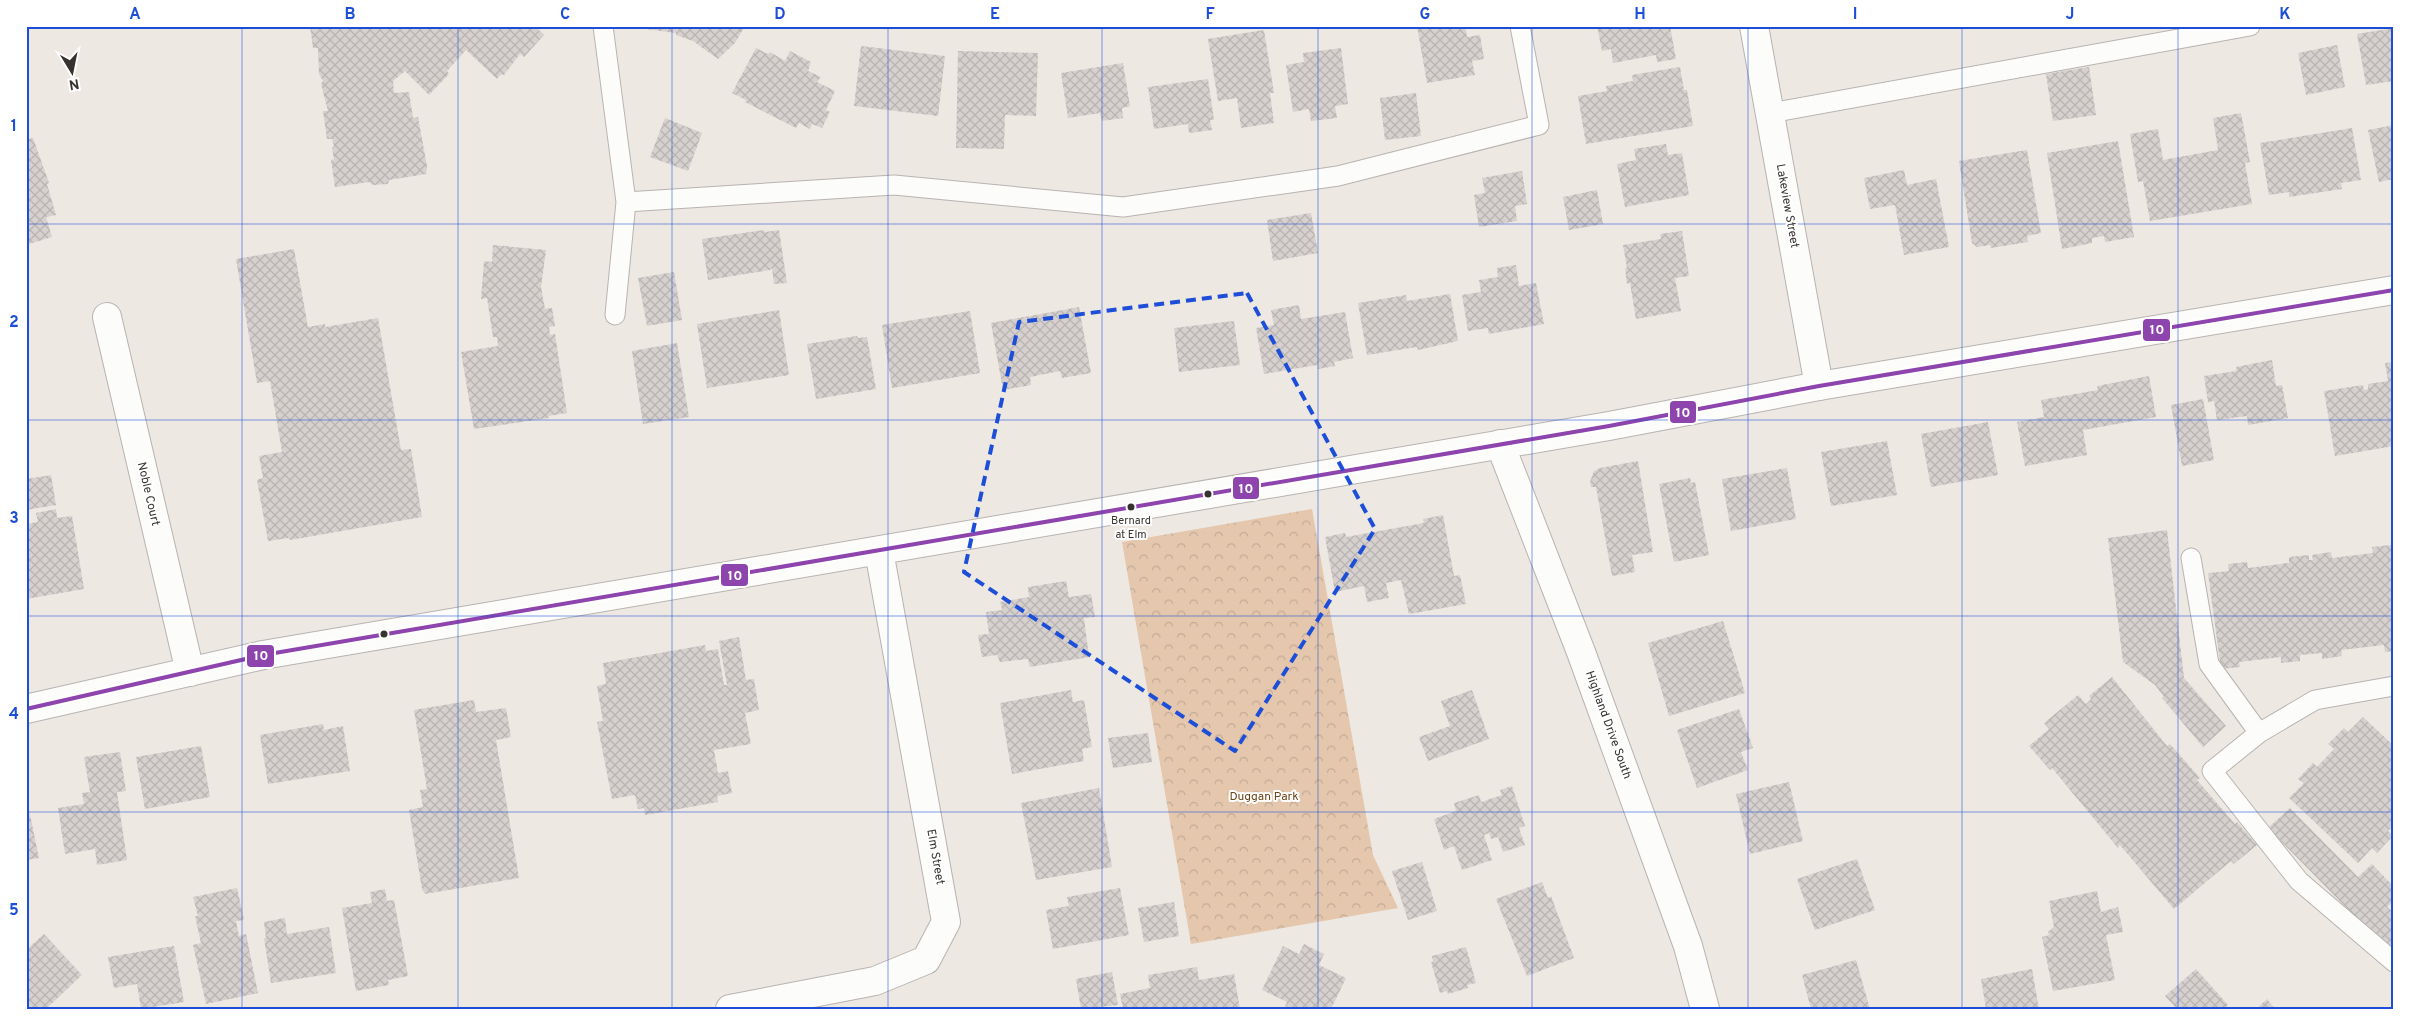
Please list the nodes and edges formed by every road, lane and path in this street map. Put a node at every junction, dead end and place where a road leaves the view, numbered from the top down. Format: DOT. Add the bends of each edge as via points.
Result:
graph roads {
  1 [pos="603,26"];
  2 [pos="1520,26"];
  3 [pos="1754,26"];
  4 [pos="2250,26"];
  5 [pos="1770,113"];
  6 [pos="626,202"];
  7 [pos="2394,290"];
  8 [pos="615,315"];
  9 [pos="107,317"];
  10 [pos="1819,386"];
  11 [pos="1500,444"];
  12 [pos="879,551"];
  13 [pos="2191,558"];
  14 [pos="190,672"];
  15 [pos="2394,686"];
  16 [pos="26,709"];
  17 [pos="2259,732"];
  18 [pos="2394,962"];
  19 [pos="730,1009"];
  20 [pos="1705,1009"];
  1 -- 6 [label="lane"];
  2 -- 6 [label="lane" via="1539,125 1338,176 1123,207 894,185"];
  3 -- 5 [label="street, Lakeview Street"];
  4 -- 5 [label="lane"];
  5 -- 10 [label="street, Lakeview Street"];
  6 -- 8 [label="lane"];
  7 -- 10 [label="street"];
  9 -- 14 [label="street, Noble Court"];
  10 -- 11 [label="street"];
  11 -- 12 [label="street"];
  11 -- 20 [label="street, Highland Drive South" via="1581,652 1688,946"];
  12 -- 14 [label="street" via="263,655"];
  12 -- 19 [label="street, Elm Street" via="946,922 926,960 876,981"];
  13 -- 17 [label="lane" via="2210,664"];
  14 -- 16 [label="street"];
  15 -- 17 [label="lane" via="2315,700"];
  17 -- 18 [label="lane" via="2212,771 2299,882"];
}
